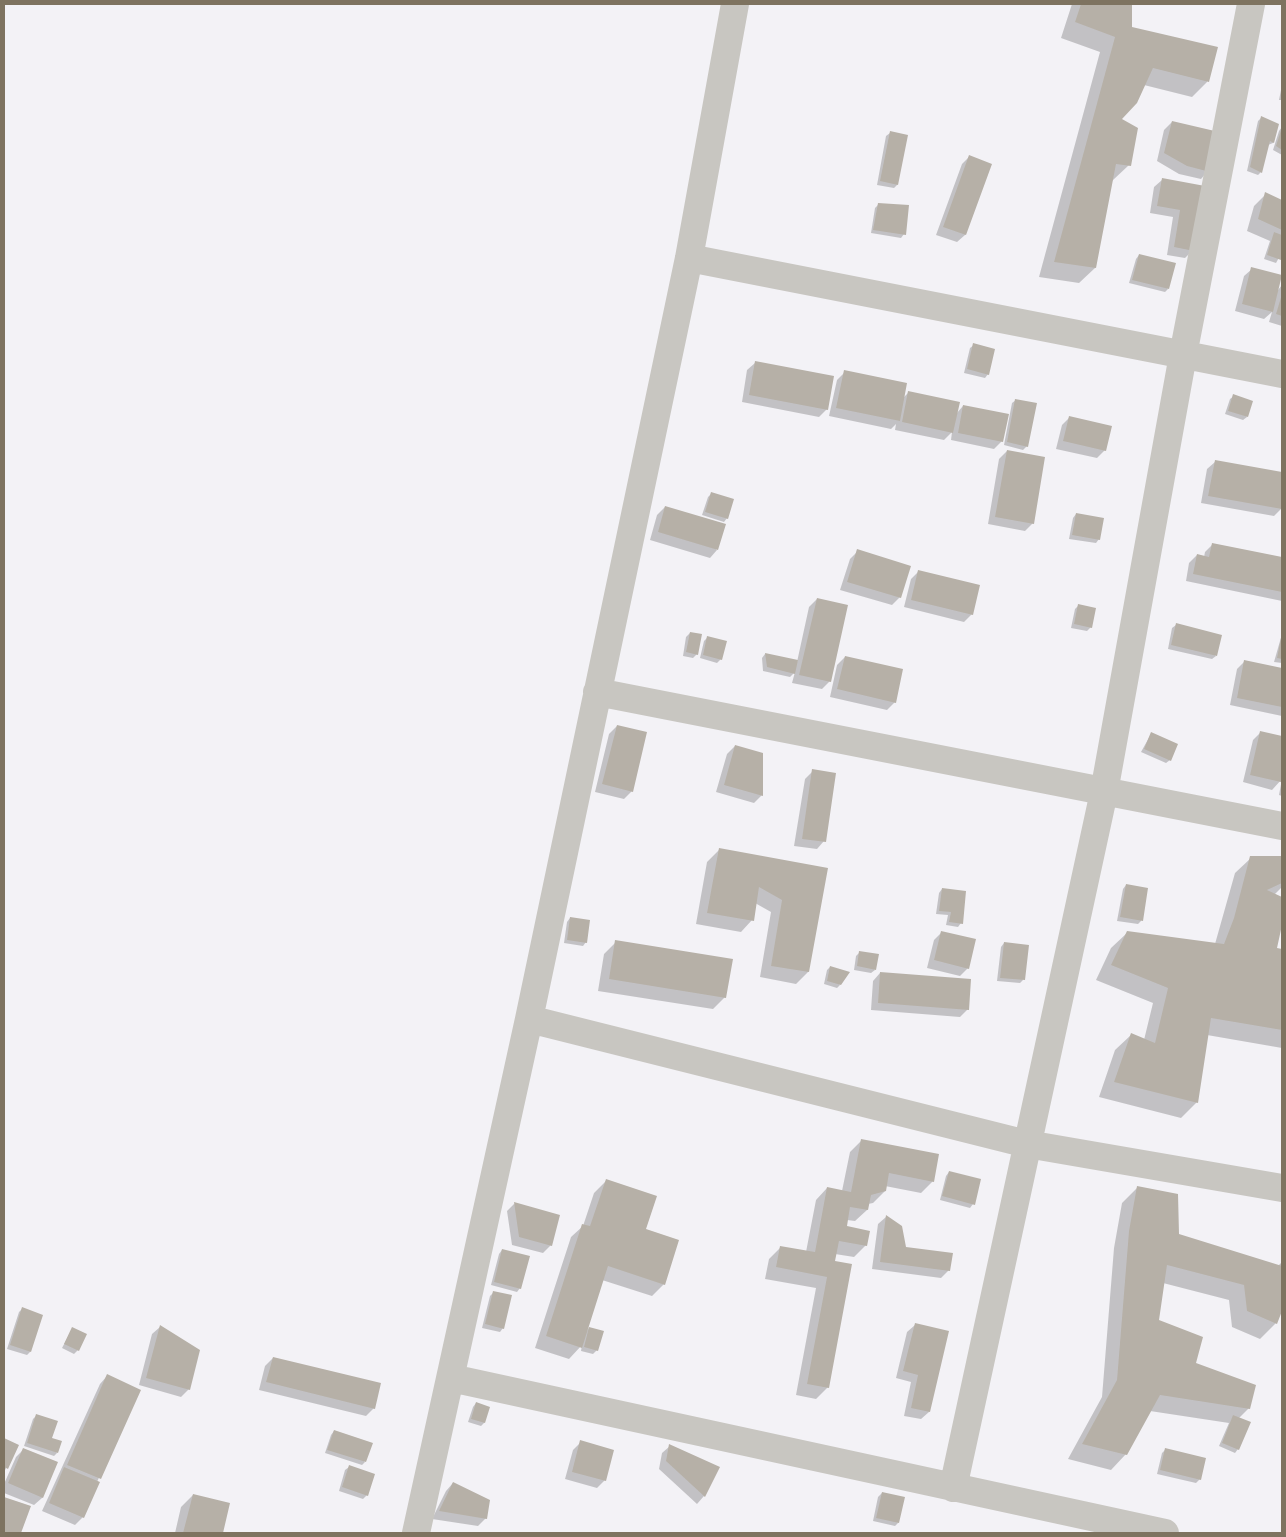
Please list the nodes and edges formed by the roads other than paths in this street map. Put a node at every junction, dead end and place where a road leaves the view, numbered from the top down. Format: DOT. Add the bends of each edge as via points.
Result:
graph roads {
  1 [pos="734,4"];
  2 [pos="1251,4"];
  3 [pos="689,258"];
  4 [pos="1183,355"];
  5 [pos="1282,374"];
  6 [pos="597,692"];
  7 [pos="1104,792"];
  8 [pos="1282,826"];
  9 [pos="528,1019"];
  10 [pos="1027,1144"];
  11 [pos="1282,1188"];
  12 [pos="451,1378"];
  13 [pos="953,1488"];
  14 [pos="416,1533"];
  15 [pos="1165,1533"];
  1 -- 3 [label="street"];
  2 -- 4 [label="street"];
  3 -- 4 [label="street"];
  3 -- 6 [label="street"];
  4 -- 5 [label="street"];
  4 -- 7 [label="street"];
  6 -- 7 [label="street"];
  6 -- 9 [label="street"];
  7 -- 8 [label="street"];
  7 -- 10 [label="street"];
  9 -- 10 [label="street"];
  9 -- 12 [label="street"];
  10 -- 11 [label="street"];
  10 -- 13 [label="street"];
  12 -- 13 [label="street"];
  12 -- 14 [label="street"];
  13 -- 15 [label="street"];
}
